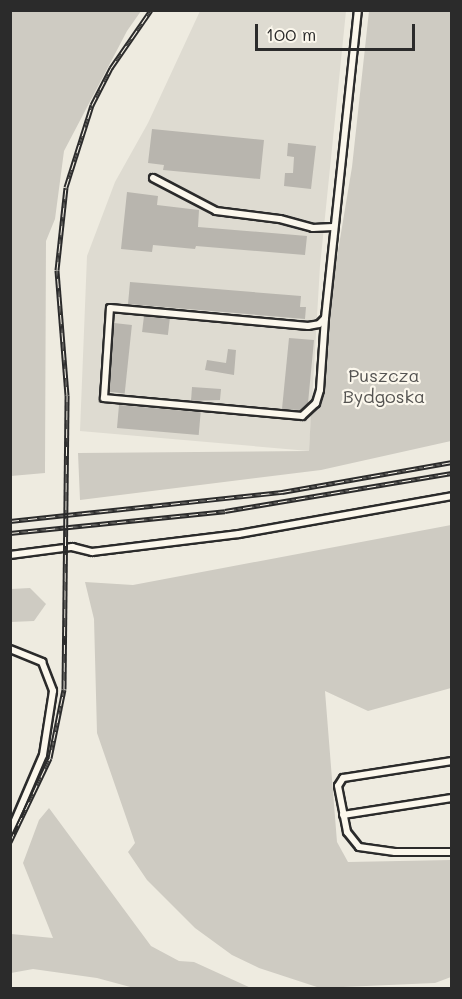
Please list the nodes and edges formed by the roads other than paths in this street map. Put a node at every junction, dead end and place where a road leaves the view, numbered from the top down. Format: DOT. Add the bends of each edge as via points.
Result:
graph roads {
  1 [pos="358,10"];
  2 [pos="153,178"];
  3 [pos="333,227"];
  4 [pos="325,318"];
  5 [pos="452,496"];
  6 [pos="10,555"];
  7 [pos="10,649"];
  8 [pos="452,761"];
  9 [pos="452,798"];
  10 [pos="344,815"];
  11 [pos="10,832"];
  12 [pos="452,852"];
  1 -- 3 [label="lane"];
  2 -- 3 [label="lane" via="216,211 280,219 312,228"];
  3 -- 4 [label="lane"];
  4 -- 4 [label="lane" via="320,324 308,326 110,308 104,398 302,416 316,403 320,390"];
  5 -- 6 [label="lane" via="238,534 92,552 72,547"];
  7 -- 11 [label="lane" via="42,662 53,691 43,755"];
  8 -- 10 [label="lane" via="343,778 338,786"];
  9 -- 10 [label="lane"];
  10 -- 12 [label="lane" via="350,838 366,850"];
}
